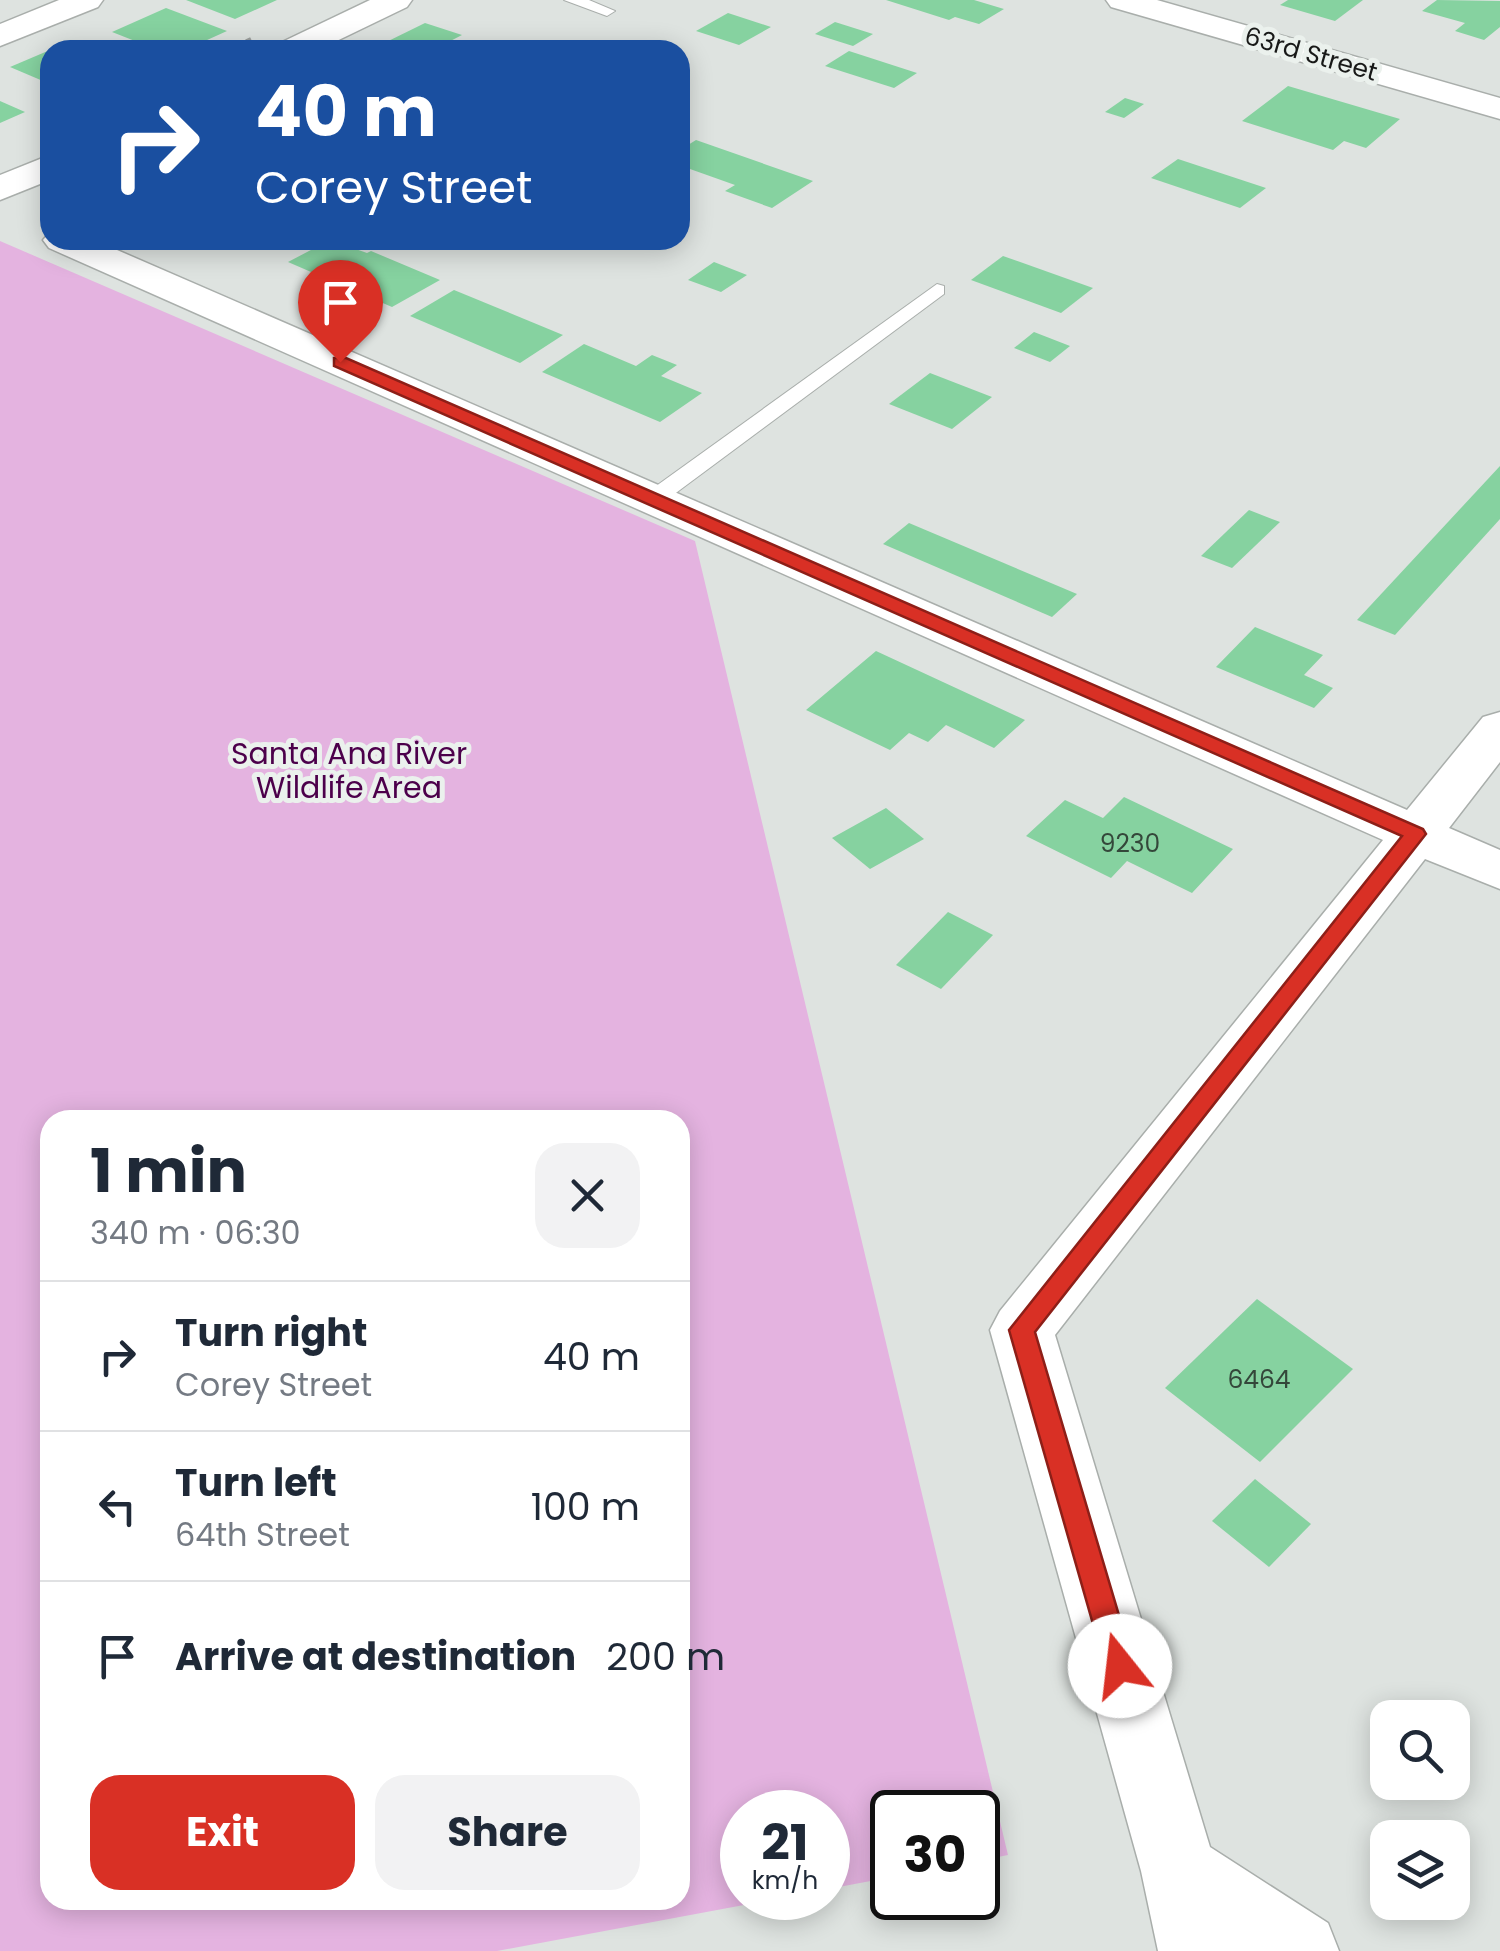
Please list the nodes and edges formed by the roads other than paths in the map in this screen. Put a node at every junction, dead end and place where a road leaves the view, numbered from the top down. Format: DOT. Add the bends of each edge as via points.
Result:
graph roads {
  1 [pos="87,0"];
  2 [pos="396,0"];
  3 [pos="572,0"];
  4 [pos="1122,0"];
  5 [pos="607,11"];
  6 [pos="0,36"];
  7 [pos="313,40"];
  8 [pos="1500,109"];
  9 [pos="40,188"];
  10 [pos="26,220"];
  11 [pos="93,250"];
  12 [pos="936,290"];
  13 [pos="653,499"];
  14 [pos="1500,728"];
  15 [pos="1416,834"];
  16 [pos="1500,871"];
  17 [pos="1180,1872"];
  18 [pos="1196,1951"];
  19 [pos="1300,1951"];
  1 -- 6 [label="street"];
  2 -- 7 [label="street"];
  3 -- 5 [label="lane"];
  4 -- 8 [label="street, 63rd Street"];
  9 -- 10 [label="street"];
  11 -- 13 [label="street"];
  12 -- 13 [label="lane"];
  13 -- 15 [label="street"];
  14 -- 15 [label="street"];
  15 -- 16 [label="street"];
  15 -- 17 [label="street" via="1022,1330"];
  17 -- 18 [label="street"];
  17 -- 19 [label="street"];
}
